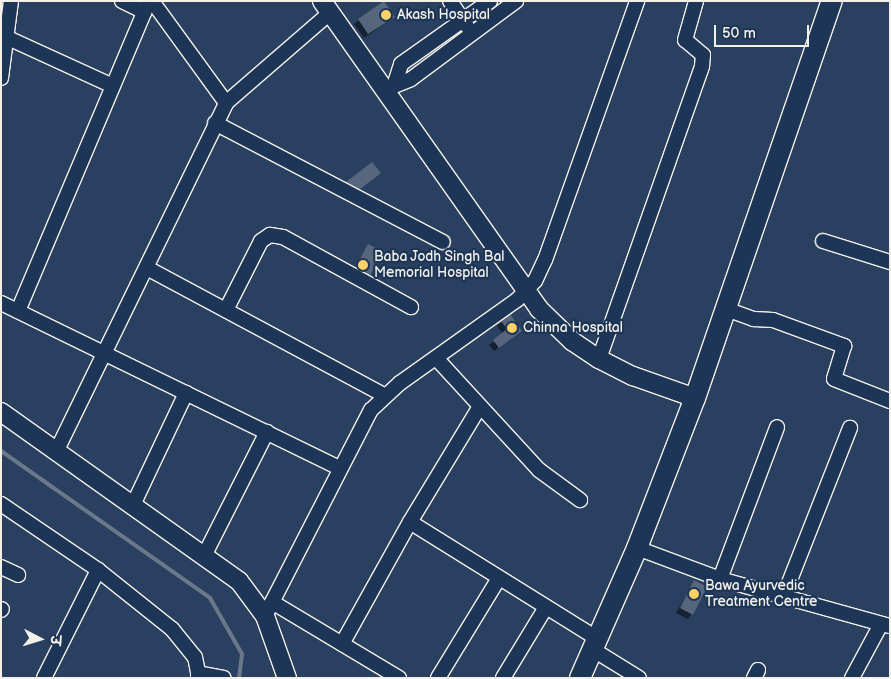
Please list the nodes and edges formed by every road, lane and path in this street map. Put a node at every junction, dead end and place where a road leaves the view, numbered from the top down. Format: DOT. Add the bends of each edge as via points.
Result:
graph roads {
  1 [pos="11,1"];
  2 [pos="122,1"];
  3 [pos="450,1"];
  4 [pos="490,1"];
  5 [pos="516,1"];
  6 [pos="637,1"];
  7 [pos="696,1"];
  8 [pos="832,1"];
  9 [pos="149,5"];
  10 [pos="326,7"];
  11 [pos="463,20"];
  12 [pos="472,33"];
  13 [pos="8,38"];
  14 [pos="1,78"];
  15 [pos="113,86"];
  16 [pos="390,86"];
  17 [pos="226,103"];
  18 [pos="215,123"];
  19 [pos="823,241"];
  20 [pos="444,242"];
  21 [pos="890,262"];
  22 [pos="147,268"];
  23 [pos="527,292"];
  24 [pos="1,303"];
  25 [pos="411,307"];
  26 [pos="726,309"];
  27 [pos="226,310"];
  28 [pos="18,311"];
  29 [pos="105,354"];
  30 [pos="436,358"];
  31 [pos="599,359"];
  32 [pos="186,393"];
  33 [pos="384,395"];
  34 [pos="696,398"];
  35 [pos="890,401"];
  36 [pos="479,408"];
  37 [pos="1,412"];
  38 [pos="777,427"];
  39 [pos="850,428"];
  40 [pos="266,432"];
  41 [pos="57,450"];
  42 [pos="340,468"];
  43 [pos="580,500"];
  44 [pos="1,504"];
  45 [pos="133,505"];
  46 [pos="410,522"];
  47 [pos="637,548"];
  48 [pos="205,554"];
  49 [pos="1,567"];
  50 [pos="98,570"];
  51 [pos="18,575"];
  52 [pos="499,578"];
  53 [pos="720,579"];
  54 [pos="783,598"];
  55 [pos="546,607"];
  56 [pos="269,609"];
  57 [pos="885,626"];
  58 [pos="342,644"];
  59 [pos="594,644"];
  60 [pos="198,675"];
  61 [pos="222,677"];
  62 [pos="44,678"];
  63 [pos="287,678"];
  64 [pos="399,678"];
  65 [pos="438,678"];
  66 [pos="503,678"];
  67 [pos="580,678"];
  68 [pos="639,678"];
  69 [pos="852,678"];
  1 -- 13 [label="street"];
  2 -- 9 [label="street"];
  3 -- 11 [label="street"];
  4 -- 11 [label="street"];
  5 -- 12 [label="street"];
  6 -- 23 [label="street" via="545,260"];
  7 -- 31 [label="street" via="685,40 703,55 702,66"];
  8 -- 26 [label="main road"];
  9 -- 15 [label="street"];
  9 -- 17 [label="street"];
  10 -- 16 [label="street"];
  10 -- 17 [label="street"];
  11 -- 12 [label="street"];
  11 -- 16 [label="street" via="401,64"];
  12 -- 16 [label="street" via="411,79"];
  13 -- 14 [label="street"];
  13 -- 15 [label="street"];
  15 -- 28 [label="street"];
  16 -- 23 [label="street"];
  17 -- 18 [label="street"];
  18 -- 20 [label="street"];
  18 -- 22 [label="street"];
  19 -- 21 [label="street"];
  22 -- 27 [label="street"];
  22 -- 29 [label="street"];
  23 -- 30 [label="street"];
  23 -- 31 [label="street" via="539,309 572,341"];
  24 -- 28 [label="street"];
  25 -- 27 [label="street" via="283,237 270,235 262,241"];
  26 -- 34 [label="main road"];
  26 -- 35 [label="street" via="754,320 772,320 844,346 834,379"];
  27 -- 33 [label="street"];
  28 -- 29 [label="street"];
  29 -- 32 [label="street"];
  29 -- 41 [label="street"];
  30 -- 33 [label="street"];
  30 -- 36 [label="street"];
  31 -- 34 [label="street" via="633,376"];
  32 -- 40 [label="street"];
  32 -- 45 [label="street"];
  33 -- 42 [label="street" via="361,427"];
  34 -- 47 [label="main road"];
  36 -- 43 [label="street" via="550,480"];
  36 -- 46 [label="street"];
  37 -- 41 [label="street"];
  38 -- 53 [label="street"];
  39 -- 54 [label="street"];
  40 -- 42 [label="street"];
  40 -- 48 [label="street"];
  41 -- 45 [label="street"];
  42 -- 56 [label="street"];
  44 -- 50 [label="street"];
  45 -- 48 [label="street"];
  46 -- 52 [label="street"];
  46 -- 58 [label="street"];
  47 -- 53 [label="street"];
  47 -- 59 [label="main road"];
  48 -- 56 [label="street"];
  49 -- 51 [label="street"];
  50 -- 60 [label="street" via="186,644 195,657"];
  50 -- 62 [label="street"];
  52 -- 55 [label="street"];
  52 -- 65 [label="street"];
  53 -- 54 [label="street"];
  54 -- 57 [label="street"];
  55 -- 59 [label="street"];
  55 -- 66 [label="street"];
  56 -- 58 [label="street"];
  56 -- 63 [label="street"];
  57 -- 69 [label="street"];
  58 -- 64 [label="street"];
  59 -- 67 [label="main road"];
  59 -- 68 [label="street"];
  60 -- 61 [label="street"];
}
